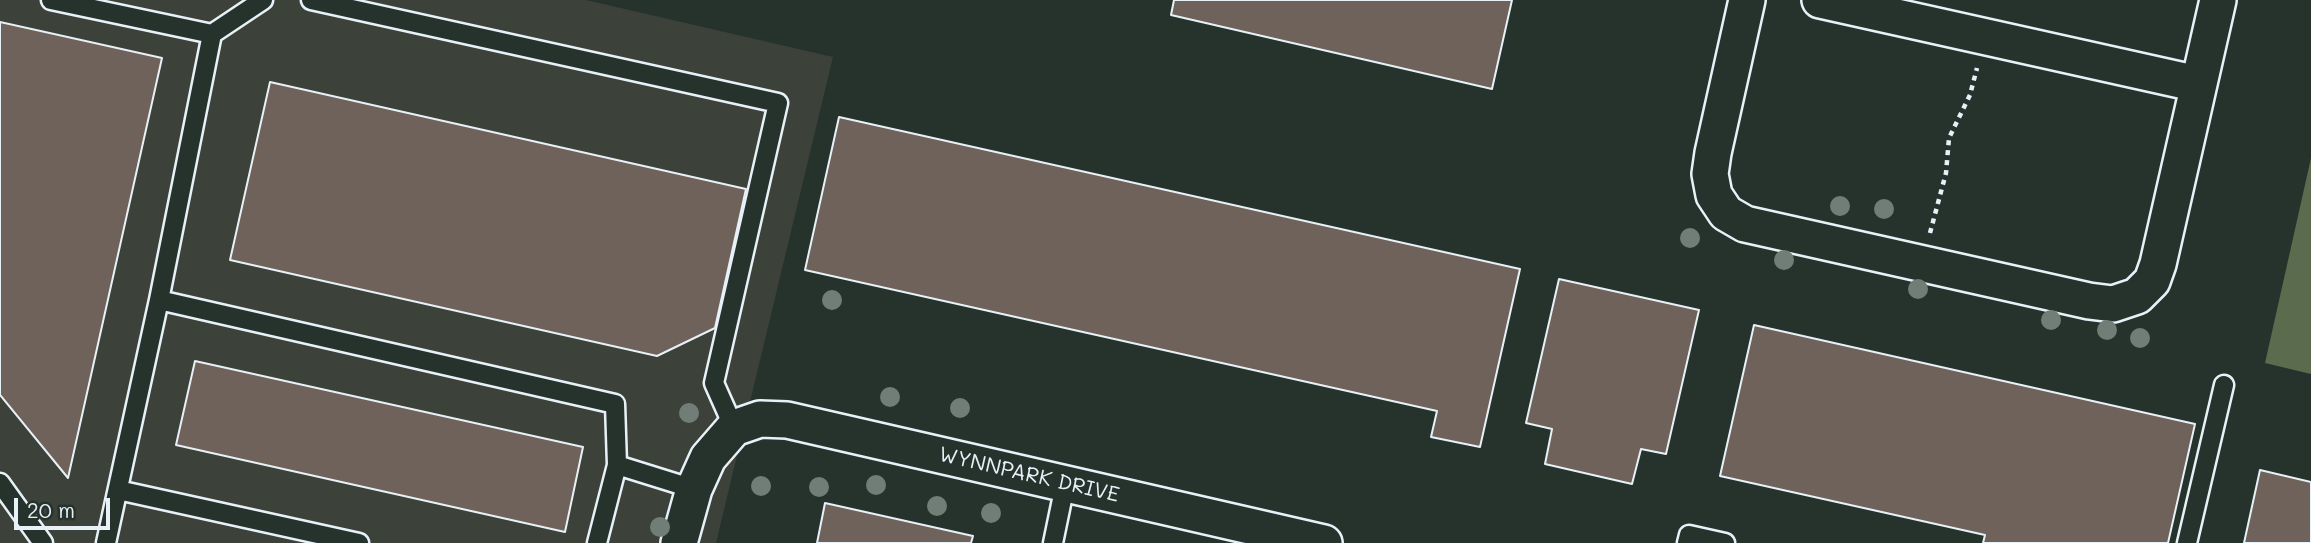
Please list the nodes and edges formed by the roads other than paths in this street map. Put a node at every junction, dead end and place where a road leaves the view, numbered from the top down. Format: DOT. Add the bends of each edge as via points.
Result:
graph roads {
  1 [pos="51,0"];
  2 [pos="263,0"];
  3 [pos="311,0"];
  4 [pos="1747,0"];
  5 [pos="1820,0"];
  6 [pos="2218,0"];
  7 [pos="212,34"];
  8 [pos="2198,85"];
  9 [pos="159,300"];
  10 [pos="2224,385"];
  11 [pos="734,428"];
  12 [pos="617,465"];
  13 [pos="0,484"];
  14 [pos="1065,485"];
  15 [pos="694,489"];
  16 [pos="118,490"];
  17 [pos="43,543"];
  18 [pos="106,543"];
  19 [pos="359,543"];
  20 [pos="597,543"];
  21 [pos="679,543"];
  22 [pos="1053,543"];
  23 [pos="1324,543"];
  24 [pos="1687,543"];
  25 [pos="1725,543"];
  26 [pos="2187,543"];
  1 -- 7 [label="lane"];
  2 -- 7 [label="lane"];
  3 -- 11 [label="lane" via="778,103 714,383"];
  4 -- 8 [label="street" via="1710,174 1714,195 1726,213 1745,224 2089,301 2113,304 2137,296 2152,281"];
  5 -- 8 [label="street"];
  6 -- 8 [label="street"];
  7 -- 9 [label="lane"];
  9 -- 12 [label="lane" via="615,404"];
  9 -- 16 [label="lane"];
  10 -- 26 [label="lane"];
  11 -- 14 [label="street, WYNNPARK DRIVE" via="760,419 787,420"];
  11 -- 15 [label="street" via="708,458"];
  12 -- 15 [label="lane"];
  12 -- 20 [label="lane"];
  13 -- 17 [label="lane"];
  14 -- 22 [label="lane"];
  14 -- 23 [label="street, WYNNPARK DRIVE"];
  15 -- 21 [label="street"];
  16 -- 18 [label="lane"];
  16 -- 19 [label="lane"];
  24 -- 25 [label="lane" via="1689,535"];
}
